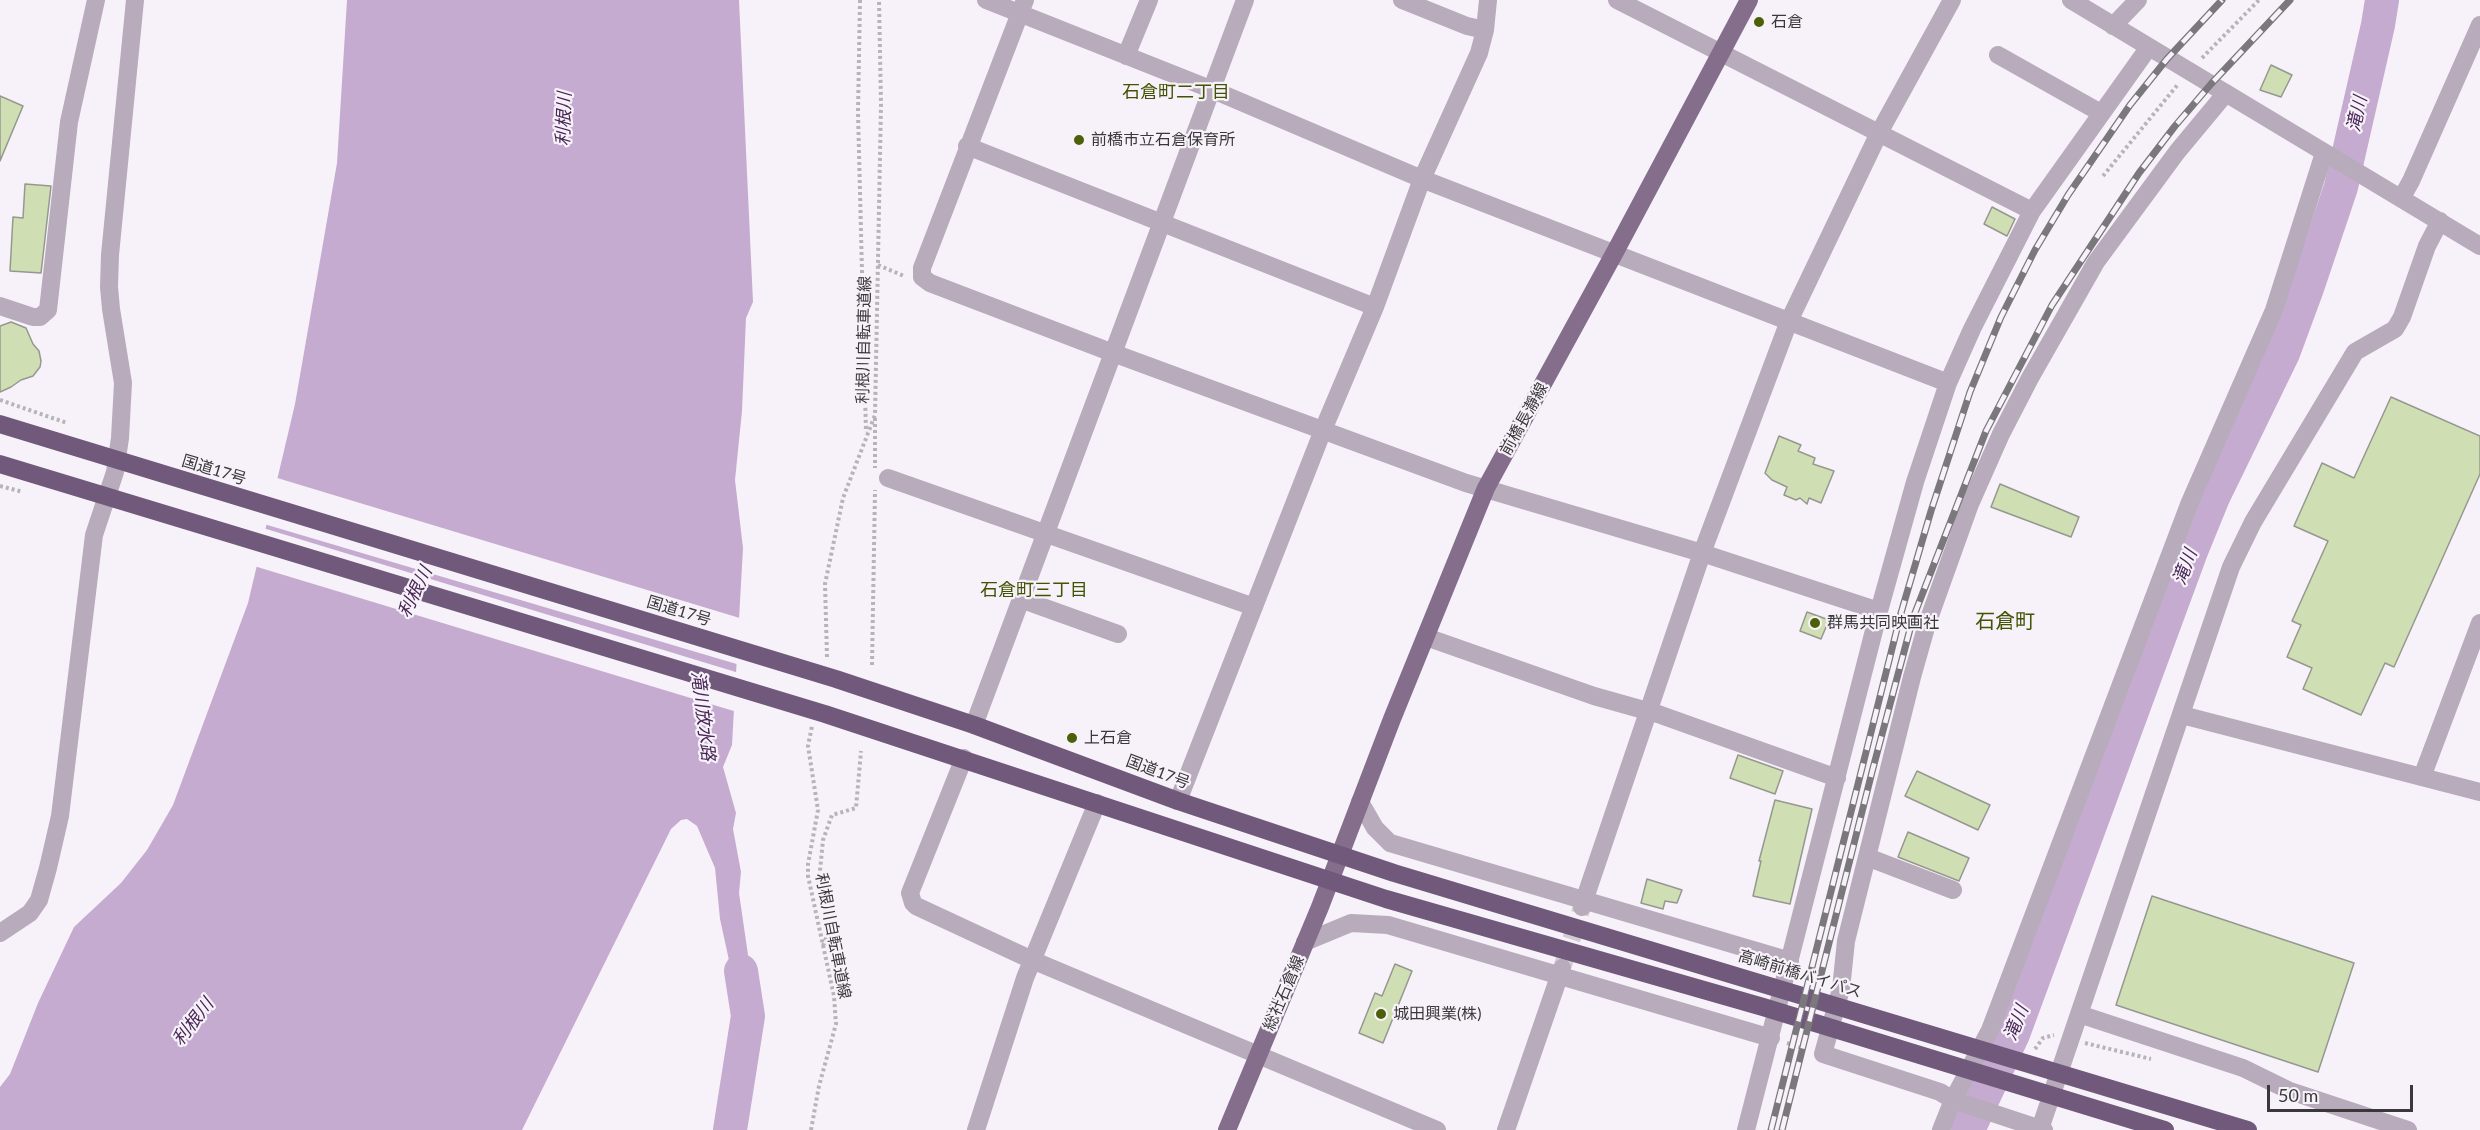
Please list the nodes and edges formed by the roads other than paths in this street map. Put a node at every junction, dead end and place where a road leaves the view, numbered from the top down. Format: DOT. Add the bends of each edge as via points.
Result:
graph roads {
  1 [pos="96,0"];
  2 [pos="135,0"];
  3 [pos="986,0"];
  4 [pos="1149,0"];
  5 [pos="1245,0"];
  6 [pos="1402,0"];
  7 [pos="1488,0"];
  8 [pos="1617,0"];
  9 [pos="1749,0"];
  10 [pos="1952,0"];
  11 [pos="2071,0"];
  12 [pos="2138,0"];
  13 [pos="1022,7"];
  14 [pos="2113,26"];
  15 [pos="2480,26"];
  16 [pos="1485,30"];
  17 [pos="2149,47"];
  18 [pos="1722,51"];
  19 [pos="1998,55"];
  20 [pos="1126,56"];
  21 [pos="2472,67"];
  22 [pos="1213,90"];
  23 [pos="2226,93"];
  24 [pos="2101,113"];
  25 [pos="1879,133"];
  26 [pos="967,146"];
  27 [pos="2324,153"];
  28 [pos="1422,179"];
  29 [pos="2402,197"];
  30 [pos="2032,211"];
  31 [pos="2440,221"];
  32 [pos="1163,222"];
  33 [pos="2480,246"];
  34 [pos="1616,252"];
  35 [pos="0,306"];
  36 [pos="1375,307"];
  37 [pos="1789,321"];
  38 [pos="1113,353"];
  39 [pos="1948,383"];
  40 [pos="0,424"];
  41 [pos="1323,430"];
  42 [pos="0,464"];
  43 [pos="879,480"];
  44 [pos="1486,488"];
  45 [pos="1046,535"];
  46 [pos="1702,553"];
  47 [pos="1023,600"];
  48 [pos="1254,607"];
  49 [pos="1879,610"];
  50 [pos="2480,623"];
  51 [pos="1118,634"];
  52 [pos="1426,638"];
  53 [pos="1648,711"];
  54 [pos="2182,716"];
  55 [pos="974,725"];
  56 [pos="964,758"];
  57 [pos="2422,777"];
  58 [pos="1837,778"];
  59 [pos="2480,792"];
  60 [pos="1178,801"];
  61 [pos="1360,802"];
  62 [pos="1096,803"];
  63 [pos="1340,856"];
  64 [pos="1867,857"];
  65 [pos="1330,881"];
  66 [pos="1953,890"];
  67 [pos="1583,904"];
  68 [pos="0,933"];
  69 [pos="1305,942"];
  70 [pos="1032,960"];
  71 [pos="1791,961"];
  72 [pos="1561,972"];
  73 [pos="2079,1014"];
  74 [pos="1771,1038"];
  75 [pos="1258,1055"];
  76 [pos="1957,1101"];
  77 [pos="2002,1121"];
  78 [pos="2042,1129"];
  79 [pos="976,1130"];
  80 [pos="1227,1130"];
  81 [pos="1437,1130"];
  82 [pos="1506,1130"];
  83 [pos="1746,1130"];
  84 [pos="1941,1130"];
  85 [pos="2165,1130"];
  86 [pos="2248,1130"];
  87 [pos="2408,1130"];
  1 -- 35 [label="street" via="69,122 49,303 40,317"];
  2 -- 68 [label="street" via="109,287 123,382 120,438 115,472 94,535 60,816 48,868 39,900 30,913"];
  3 -- 13 [label="street"];
  4 -- 20 [label="street"];
  5 -- 22 [label="street"];
  6 -- 16 [label="street"];
  7 -- 16 [label="street"];
  8 -- 18 [label="street"];
  9 -- 18 [label="main road, 前橋長瀞線"];
  10 -- 25 [label="street"];
  11 -- 14 [label="street"];
  12 -- 14 [label="street"];
  13 -- 20 [label="street"];
  13 -- 26 [label="street"];
  14 -- 17 [label="street"];
  15 -- 21 [label="street"];
  16 -- 28 [label="street" via="1479,53"];
  17 -- 23 [label="street"];
  17 -- 24 [label="street"];
  18 -- 25 [label="street"];
  18 -- 34 [label="main road, 前橋長瀞線"];
  19 -- 24 [label="street"];
  20 -- 22 [label="street"];
  21 -- 29 [label="street"];
  22 -- 28 [label="street"];
  22 -- 32 [label="street"];
  23 -- 27 [label="street"];
  23 -- 64 [label="street" via="2176,152 2096,262 2001,434 1966,514 1927,624"];
  24 -- 30 [label="street"];
  25 -- 30 [label="street"];
  25 -- 37 [label="street"];
  26 -- 32 [label="street"];
  26 -- 38 [label="street" via="922,277"];
  27 -- 29 [label="street"];
  27 -- 76 [label="street" via="2274,310 2190,502 1990,1030"];
  28 -- 34 [label="street"];
  28 -- 36 [label="street"];
  29 -- 31 [label="street"];
  30 -- 39 [label="street"];
  31 -- 33 [label="street"];
  31 -- 54 [label="street" via="2395,330 2355,352 2253,522 2231,567"];
  32 -- 36 [label="street"];
  32 -- 38 [label="street"];
  34 -- 37 [label="street"];
  34 -- 44 [label="main road, 前橋長瀞線"];
  36 -- 41 [label="street"];
  37 -- 39 [label="street"];
  37 -- 46 [label="street"];
  38 -- 41 [label="street"];
  38 -- 45 [label="street"];
  39 -- 49 [label="street"];
  40 -- 55 [label="highway, 国道17号" via="831,672"];
  41 -- 44 [label="street"];
  41 -- 48 [label="street"];
  42 -- 56 [label="highway" via="819,718"];
  43 -- 45 [label="street"];
  44 -- 46 [label="street"];
  44 -- 52 [label="main road, 前橋長瀞線"];
  45 -- 47 [label="street"];
  45 -- 48 [label="street"];
  46 -- 49 [label="street"];
  46 -- 53 [label="street"];
  47 -- 51 [label="street"];
  47 -- 55 [label="street"];
  48 -- 60 [label="street"];
  49 -- 58 [label="street"];
  50 -- 57 [label="street"];
  52 -- 53 [label="street"];
  52 -- 61 [label="main road, 前橋長瀞線"];
  53 -- 58 [label="street"];
  53 -- 67 [label="street"];
  54 -- 57 [label="street"];
  54 -- 73 [label="street"];
  55 -- 60 [label="highway, 国道17号"];
  56 -- 62 [label="highway"];
  56 -- 70 [label="street" via="910,893 911,899 916,906"];
  57 -- 59 [label="street"];
  58 -- 71 [label="street"];
  60 -- 63 [label="highway, 国道17号"];
  61 -- 63 [label="main road, 前橋長瀞線"];
  61 -- 67 [label="street" via="1375,828 1390,843"];
  62 -- 65 [label="highway"];
  62 -- 70 [label="street"];
  63 -- 65 [label="main road, 総社石倉線"];
  63 -- 86 [label="highway, 高崎前橋バイパス"];
  64 -- 66 [label="street"];
  64 -- 76 [label="street" via="1846,941 1841,989 1823,1054"];
  65 -- 69 [label="main road, 総社石倉線"];
  65 -- 85 [label="highway"];
  67 -- 71 [label="street"];
  69 -- 72 [label="street" via="1342,925 1378,923"];
  69 -- 75 [label="main road, 総社石倉線"];
  70 -- 75 [label="street"];
  70 -- 79 [label="street"];
  71 -- 74 [label="street"];
  72 -- 74 [label="street"];
  72 -- 82 [label="street"];
  73 -- 78 [label="street"];
  73 -- 87 [label="street" via="2243,1068 2290,1091"];
  74 -- 83 [label="street"];
  75 -- 80 [label="main road, 総社石倉線"];
  75 -- 81 [label="street"];
  76 -- 77 [label="street"];
  76 -- 84 [label="street"];
  77 -- 78 [label="street"];
}
